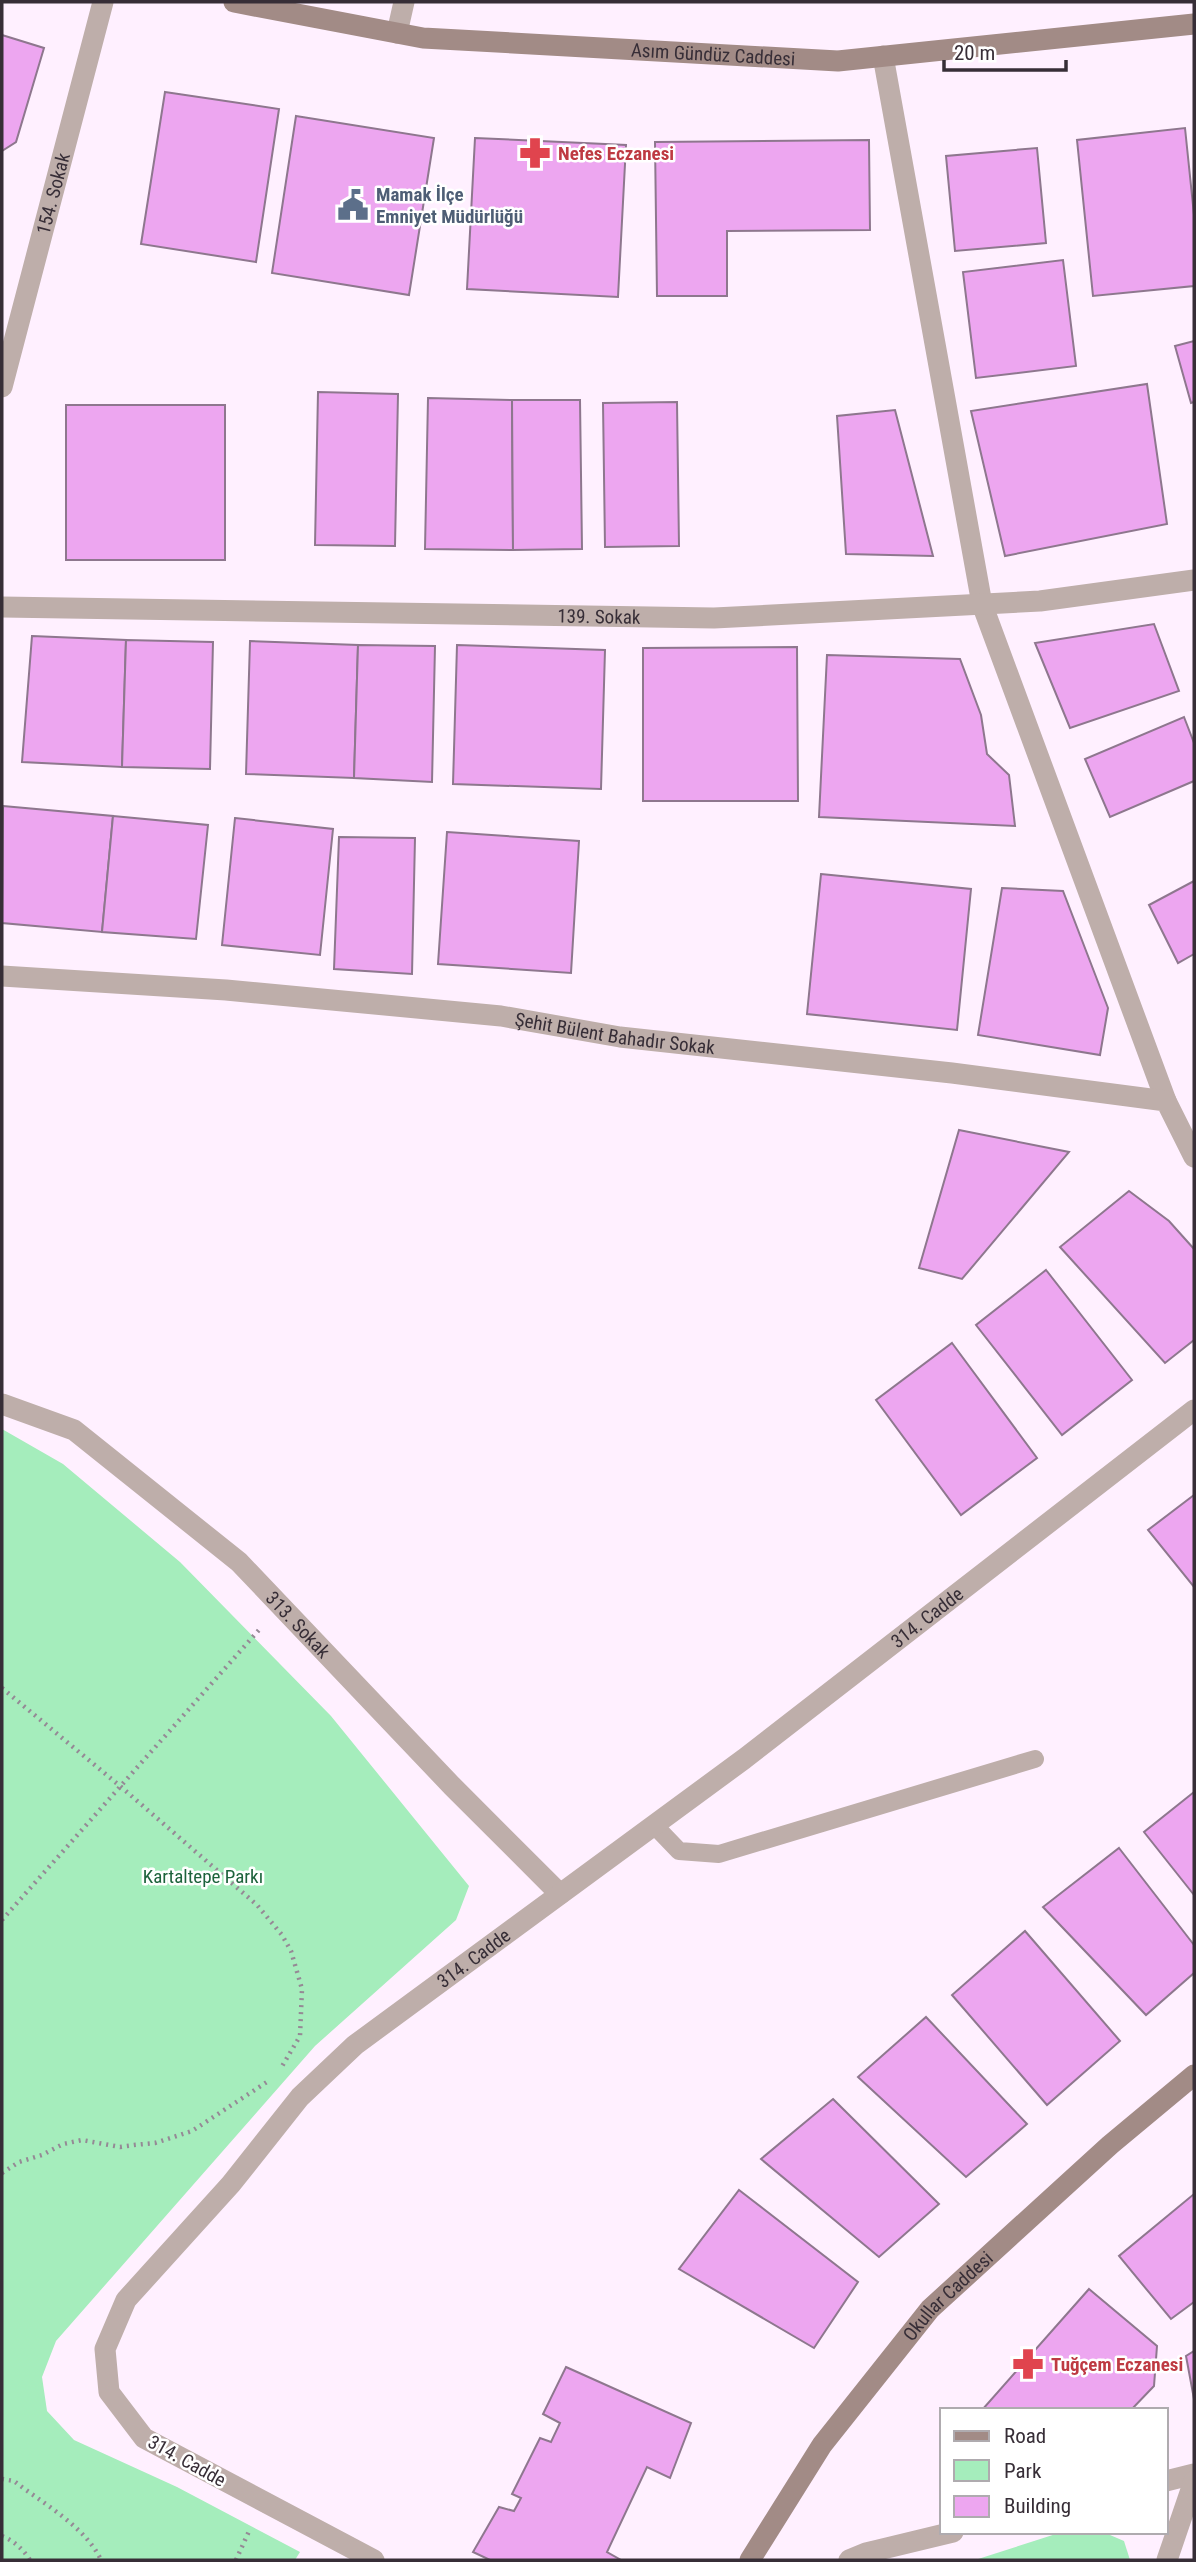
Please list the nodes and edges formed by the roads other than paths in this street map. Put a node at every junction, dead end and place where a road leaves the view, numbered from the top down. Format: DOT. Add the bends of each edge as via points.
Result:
graph roads {
  1 [pos="103,2"];
  2 [pos="234,2"];
  3 [pos="404,2"];
  4 [pos="1194,23"];
  5 [pos="397,33"];
  6 [pos="883,56"];
  7 [pos="2,387"];
  8 [pos="1194,580"];
  9 [pos="982,604"];
  10 [pos="2,607"];
  11 [pos="2,976"];
  12 [pos="1166,1101"];
  13 [pos="1194,1157"];
  14 [pos="2,1404"];
  15 [pos="1194,1410"];
  16 [pos="1035,1759"];
  17 [pos="654,1825"];
  18 [pos="560,1894"];
  19 [pos="1194,2075"];
  20 [pos="1194,2474"];
  21 [pos="1168,2480"];
  22 [pos="1194,2481"];
  23 [pos="945,2534"];
  24 [pos="374,2560"];
  25 [pos="750,2560"];
  26 [pos="849,2560"];
  27 [pos="1167,2560"];
  1 -- 7 [label="street, 154. Sokak"];
  2 -- 5 [label="street, Asım Gündüz Caddesi"];
  3 -- 5 [label="street"];
  4 -- 6 [label="street, Asım Gündüz Caddesi"];
  5 -- 6 [label="street, Asım Gündüz Caddesi" via="838,61"];
  6 -- 9 [label="street"];
  8 -- 9 [label="street, 139. Sokak" via="1040,601"];
  9 -- 10 [label="street, 139. Sokak" via="714,618"];
  9 -- 12 [label="street"];
  11 -- 12 [label="street, Şehit Bülent Bahadır Sokak" via="226,990 502,1016 620,1037"];
  12 -- 13 [label="street"];
  14 -- 18 [label="street, 313. Sokak" via="74,1430 239,1562"];
  15 -- 17 [label="street, 314. Cadde"];
  16 -- 17 [label="lane" via="719,1854 679,1852"];
  17 -- 18 [label="street, 314. Cadde"];
  18 -- 24 [label="street, 314. Cadde" via="355,2045 300,2097 231,2184 126,2300 104,2349 109,2392 144,2438"];
  19 -- 25 [label="street, Okullar Caddesi" via="930,2309 822,2445"];
  20 -- 21 [label="street"];
  22 -- 27 [label="street"];
  23 -- 26 [label="street"];
}
